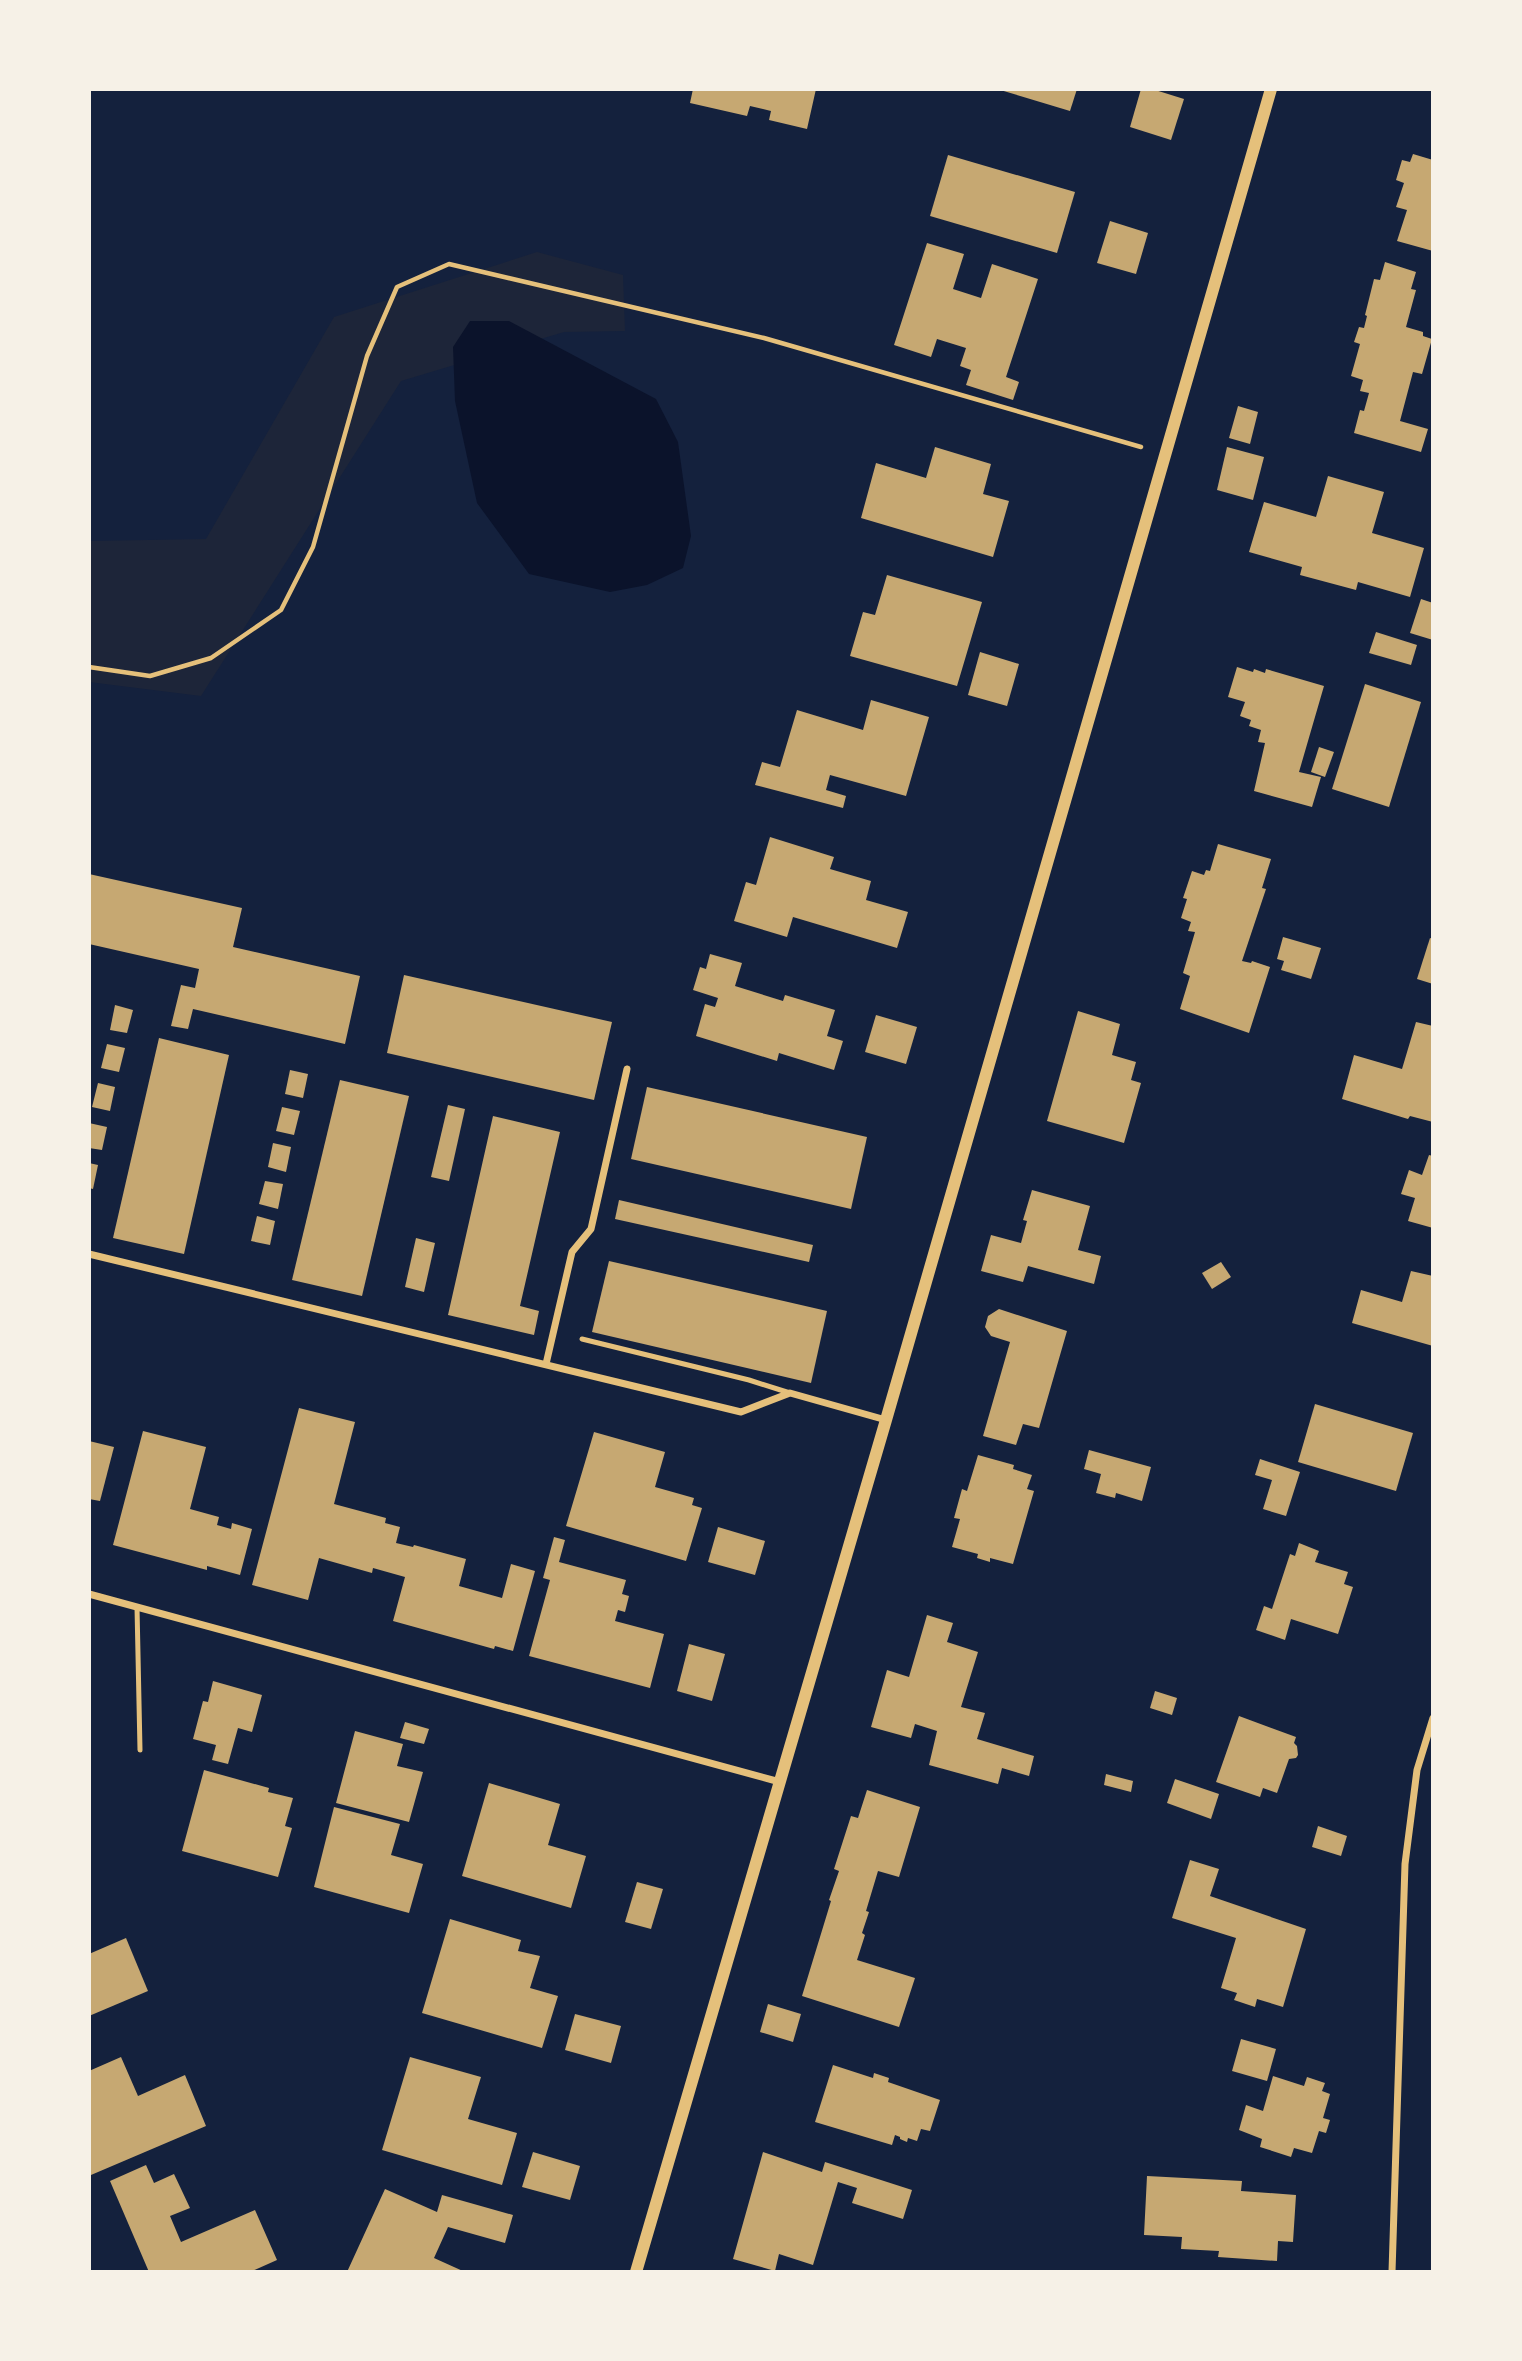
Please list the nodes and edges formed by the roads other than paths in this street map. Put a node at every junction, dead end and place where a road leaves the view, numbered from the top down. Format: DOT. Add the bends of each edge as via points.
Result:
graph roads {
  1 [pos="1271,89"];
  2 [pos="628,1069"];
  3 [pos="89,1254"];
  4 [pos="582,1339"];
  5 [pos="546,1364"];
  6 [pos="790,1393"];
  7 [pos="886,1420"];
  8 [pos="89,1594"];
  9 [pos="136,1607"];
  10 [pos="1433,1718"];
  11 [pos="140,1750"];
  12 [pos="780,1782"];
  13 [pos="636,2272"];
  14 [pos="1392,2272"];
  1 -- 7 [label="street"];
  2 -- 5 [label="street" via="591,1229 572,1252"];
  3 -- 5 [label="street"];
  4 -- 6 [label="lane"];
  5 -- 6 [label="street" via="741,1412"];
  6 -- 7 [label="street"];
  7 -- 12 [label="street"];
  8 -- 9 [label="street"];
  9 -- 11 [label="lane"];
  9 -- 12 [label="street"];
  10 -- 14 [label="street" via="1417,1770 1405,1864"];
  12 -- 13 [label="street"];
}
